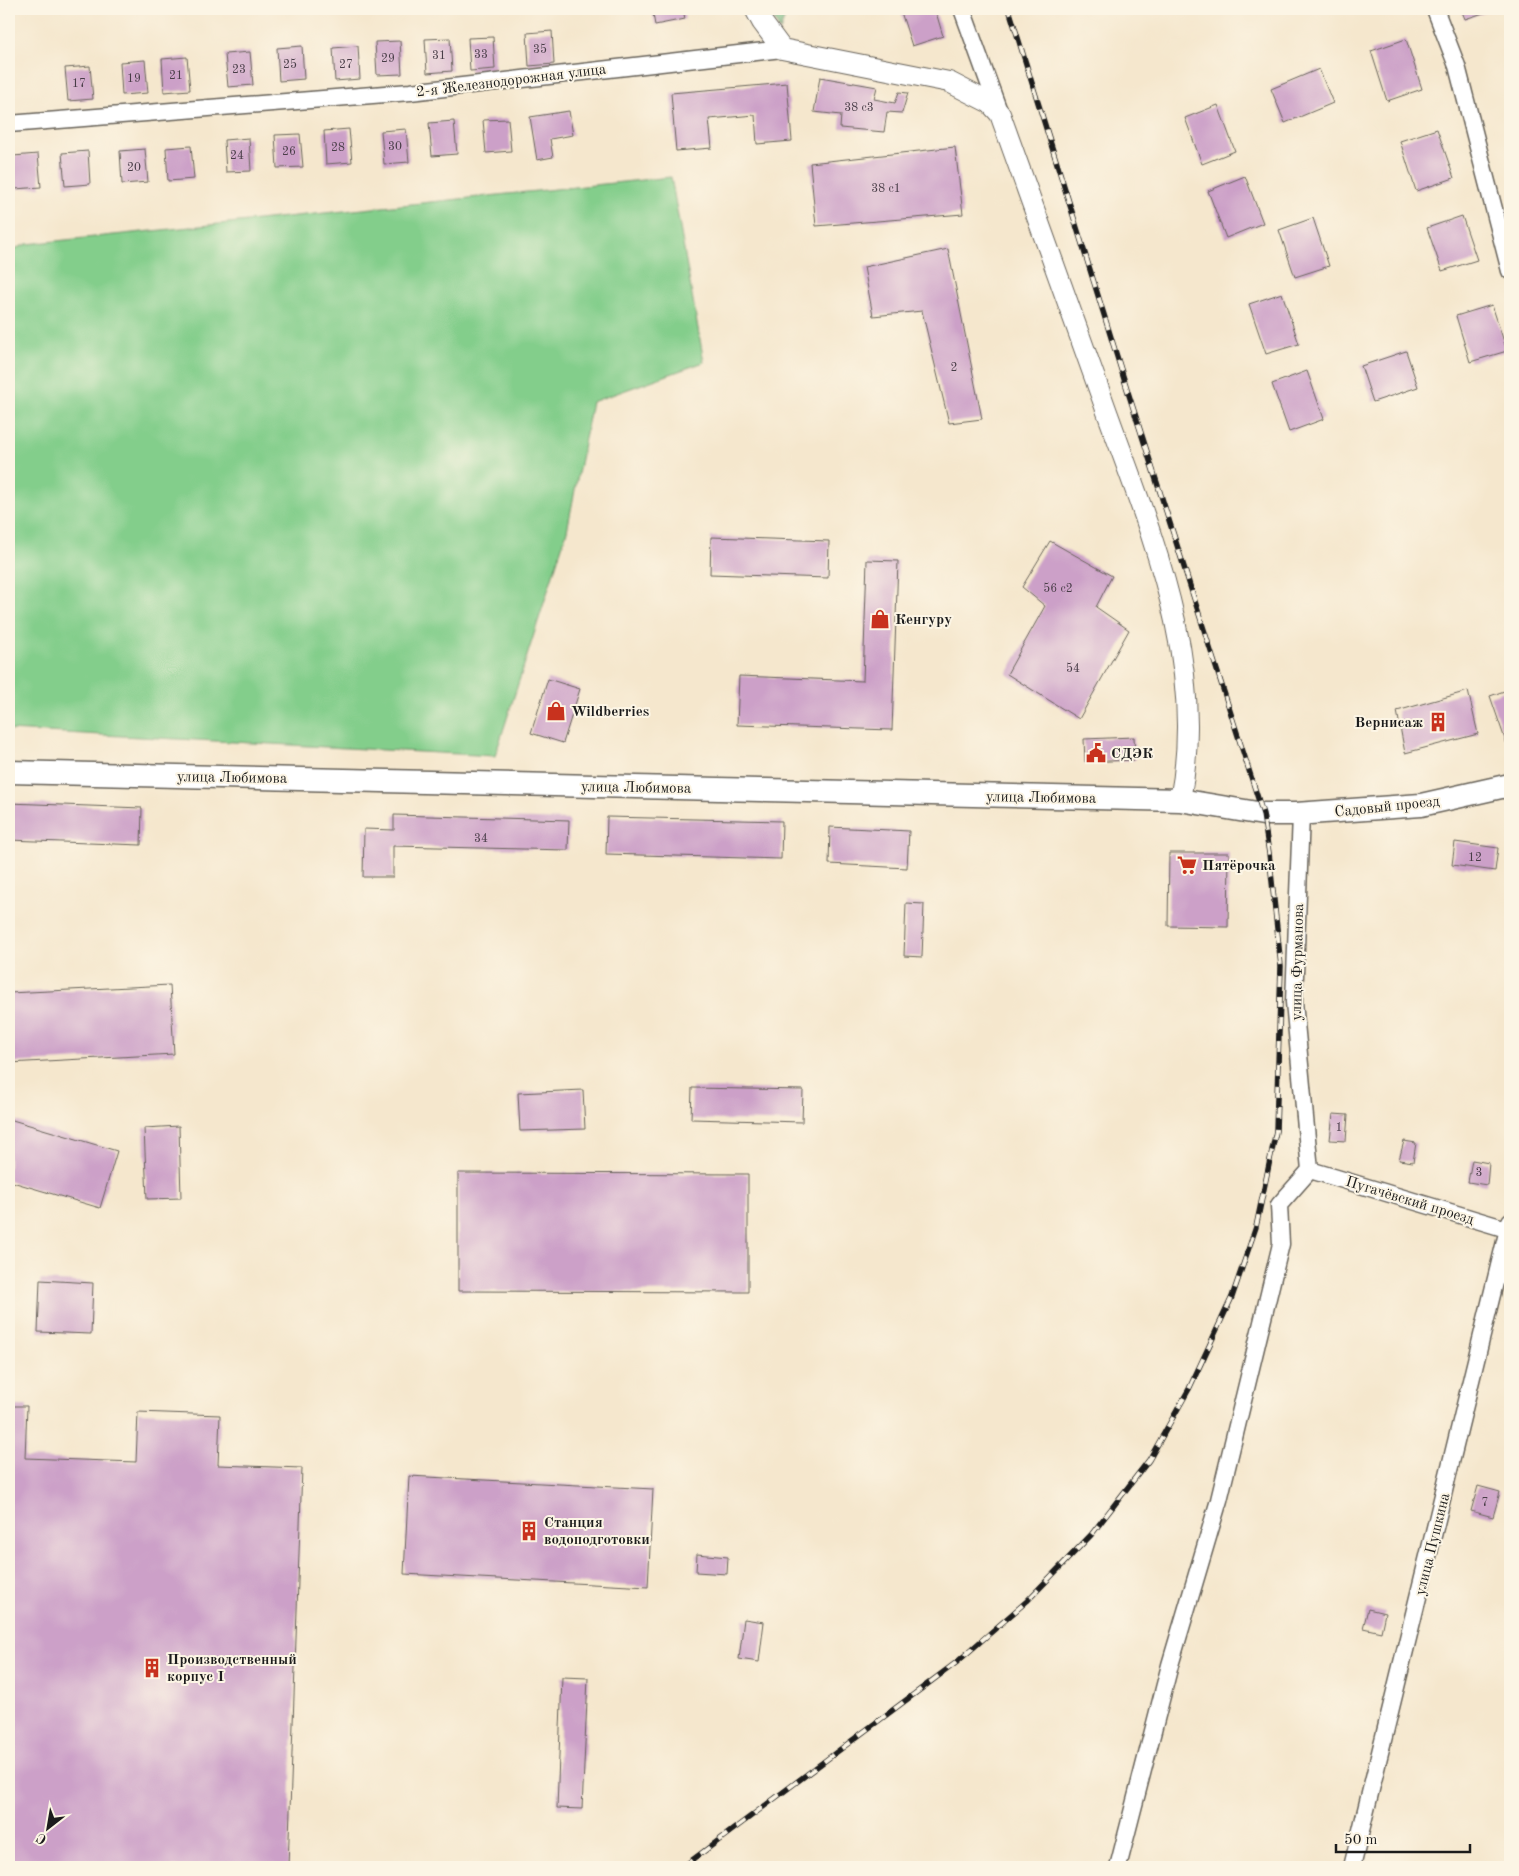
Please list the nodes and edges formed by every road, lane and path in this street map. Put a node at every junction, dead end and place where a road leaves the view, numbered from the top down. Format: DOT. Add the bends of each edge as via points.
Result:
graph roads {
  1 [pos="755,9"];
  2 [pos="962,9"];
  3 [pos="1435,9"];
  4 [pos="782,48"];
  5 [pos="1000,114"];
  6 [pos="9,124"];
  7 [pos="1510,271"];
  8 [pos="9,772"];
  9 [pos="1510,785"];
  10 [pos="1180,800"];
  11 [pos="1263,814"];
  12 [pos="1301,814"];
  13 [pos="1310,1170"];
  14 [pos="1510,1227"];
  15 [pos="1118,1867"];
  16 [pos="1352,1867"];
  1 -- 4 [label="street"];
  2 -- 5 [label="street"];
  3 -- 7 [label="street" via="1457,66"];
  4 -- 5 [label="street, 2-я Железнодорожная улица" via="948,82 990,103"];
  4 -- 6 [label="street, 2-я Железнодорожная улица" via="410,92"];
  5 -- 10 [label="street" via="1169,594 1187,692 1187,736"];
  8 -- 10 [label="main road, улица Любимова"];
  9 -- 12 [label="main road, Садовый проезд" via="1421,806"];
  10 -- 11 [label="main road, улица Любимова"];
  11 -- 12 [label="main road, Садовый проезд"];
  12 -- 13 [label="street, улица Фурманова" via="1294,1002"];
  13 -- 14 [label="street, Пугачёвский проезд"];
  13 -- 15 [label="street" via="1279,1205 1281,1244 1219,1500 1170,1665"];
  14 -- 16 [label="street, улица Пушкина"];
}
